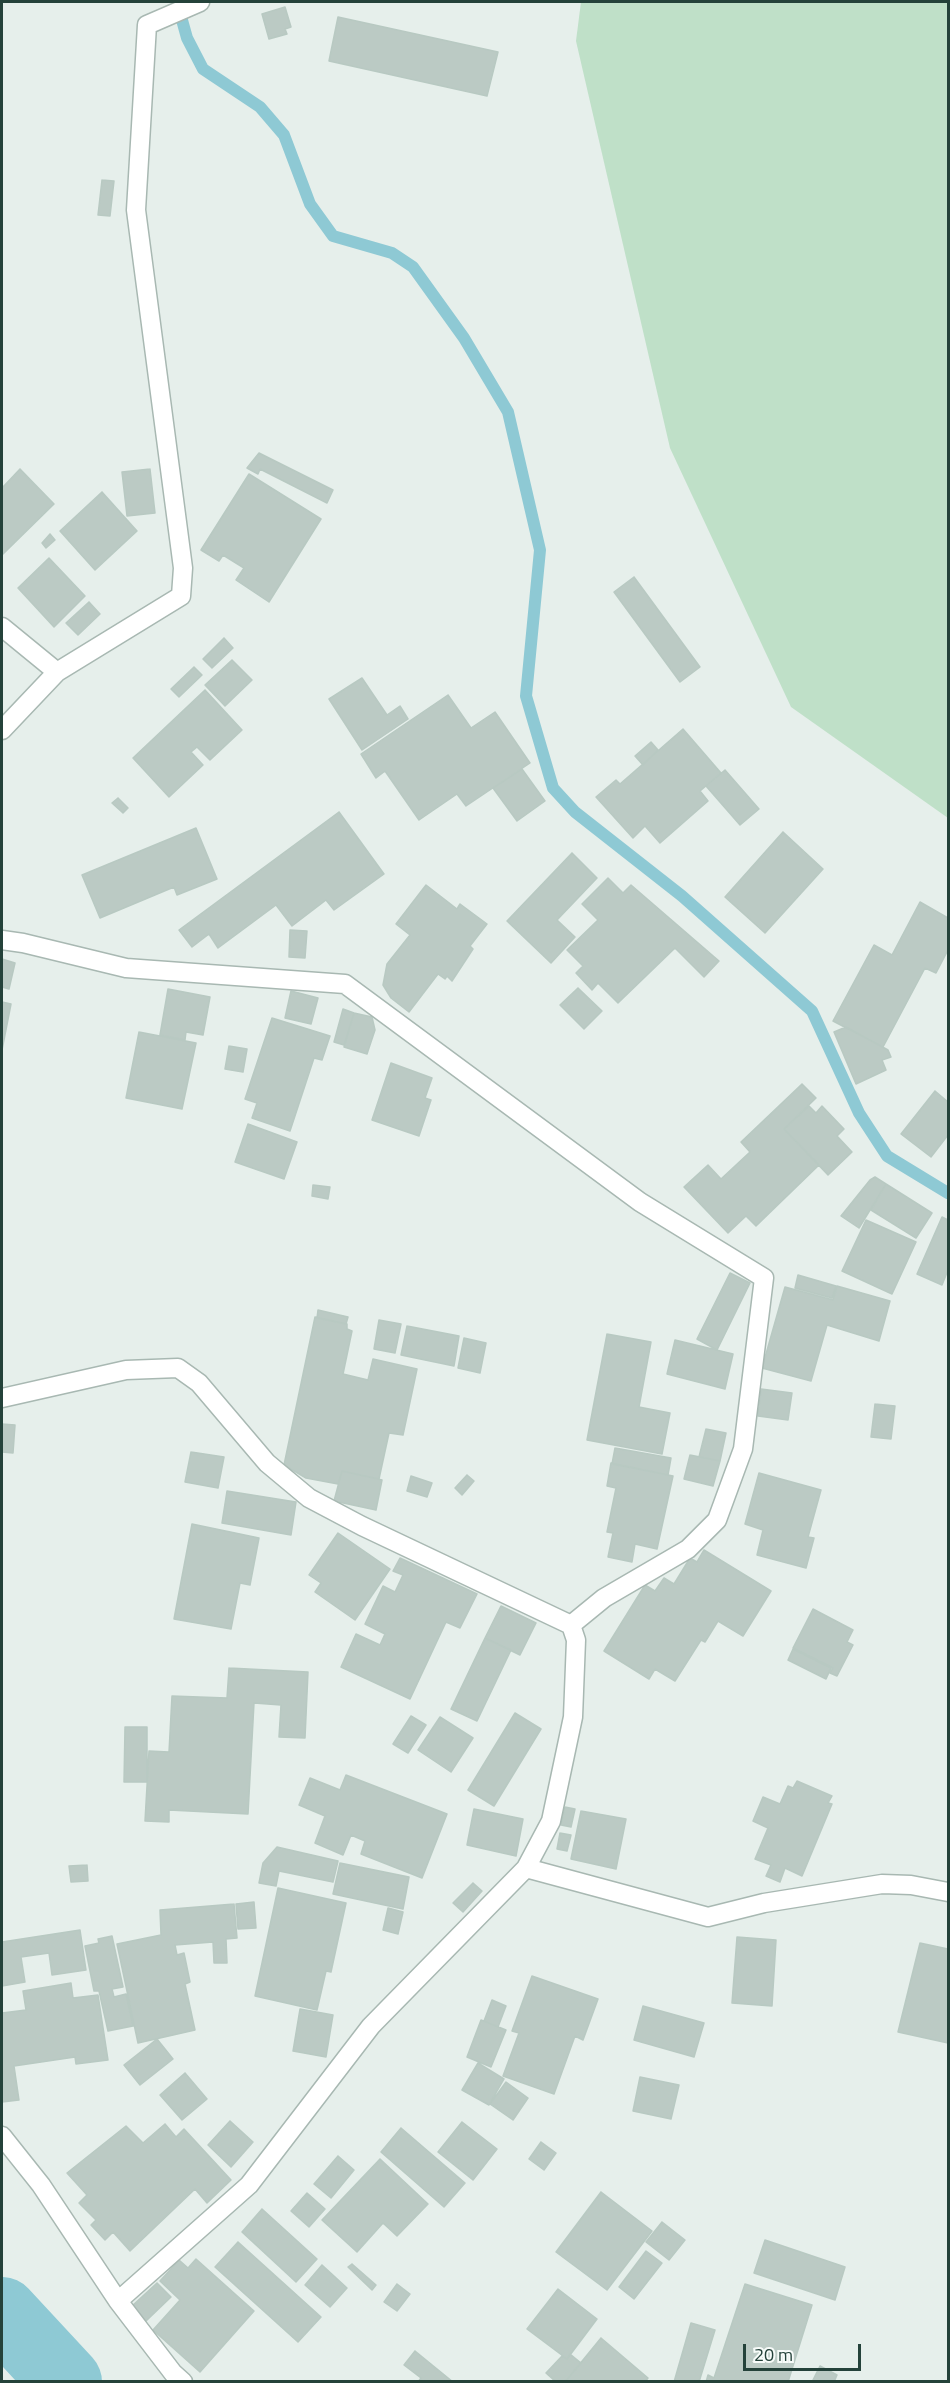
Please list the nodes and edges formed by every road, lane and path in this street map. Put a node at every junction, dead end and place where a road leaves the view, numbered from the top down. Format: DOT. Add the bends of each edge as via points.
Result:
graph roads {
  1 [pos="196,3"];
  2 [pos="2,627"];
  3 [pos="57,672"];
  4 [pos="2,730"];
  5 [pos="2,940"];
  6 [pos="2,1398"];
  7 [pos="571,1625"];
  8 [pos="526,1868"];
  9 [pos="948,1892"];
  10 [pos="2,2136"];
  11 [pos="118,2301"];
  12 [pos="183,2382"];
  1 -- 3 [label="street" via="147,25 136,210 183,568 182,596"];
  2 -- 3 [label="street"];
  3 -- 4 [label="street"];
  5 -- 7 [label="street" via="126,968 345,984 640,1202 764,1278 743,1449 717,1520 688,1549 604,1598"];
  6 -- 7 [label="street" via="126,1370 178,1368 199,1383 267,1463 309,1498"];
  7 -- 8 [label="street" via="576,1640 573,1717 551,1821"];
  8 -- 9 [label="street" via="708,1917 764,1903 882,1884"];
  8 -- 11 [label="street" via="371,2026 249,2185"];
  10 -- 11 [label="street" via="41,2185"];
  11 -- 12 [label="street"];
}
